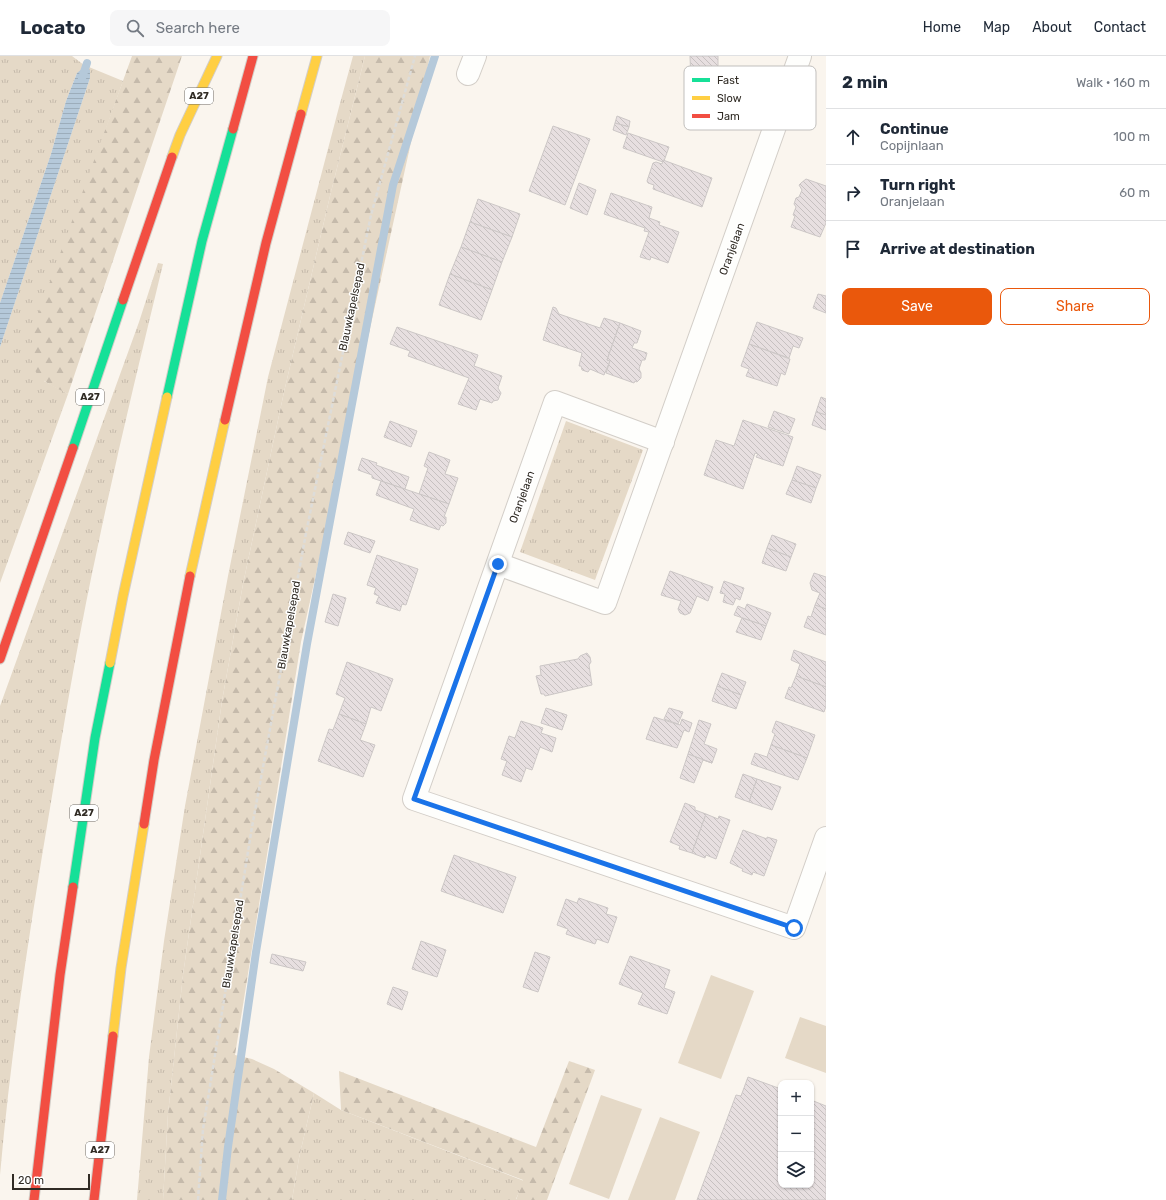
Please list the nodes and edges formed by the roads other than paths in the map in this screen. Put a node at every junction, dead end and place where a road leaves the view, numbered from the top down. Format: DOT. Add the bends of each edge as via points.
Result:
graph roads {
  1 [pos="217,56"];
  2 [pos="253,56"];
  3 [pos="317,56"];
  4 [pos="800,56"];
  5 [pos="796,66"];
  6 [pos="774,130"];
  7 [pos="663,442"];
  8 [pos="498,564"];
  9 [pos="0,659"];
  10 [pos="826,838"];
  11 [pos="34,1200"];
  12 [pos="94,1200"];
  1 -- 9 [label="highway, A27" via="180,135"];
  2 -- 11 [label="highway, A27" via="199,256 124,588 97,731 60,975"];
  3 -- 12 [label="highway, A27" via="266,243 220,439 154,760 121,968"];
  4 -- 5 [label="street, Oranjelaan"];
  6 -- 7 [label="street, Oranjelaan"];
  7 -- 8 [label="street, Oranjelaan" via="604,603"];
  7 -- 8 [label="street, Oranjelaan" via="555,402"];
  8 -- 10 [label="street, Oranjelaan" via="414,799 794,928"];
}
